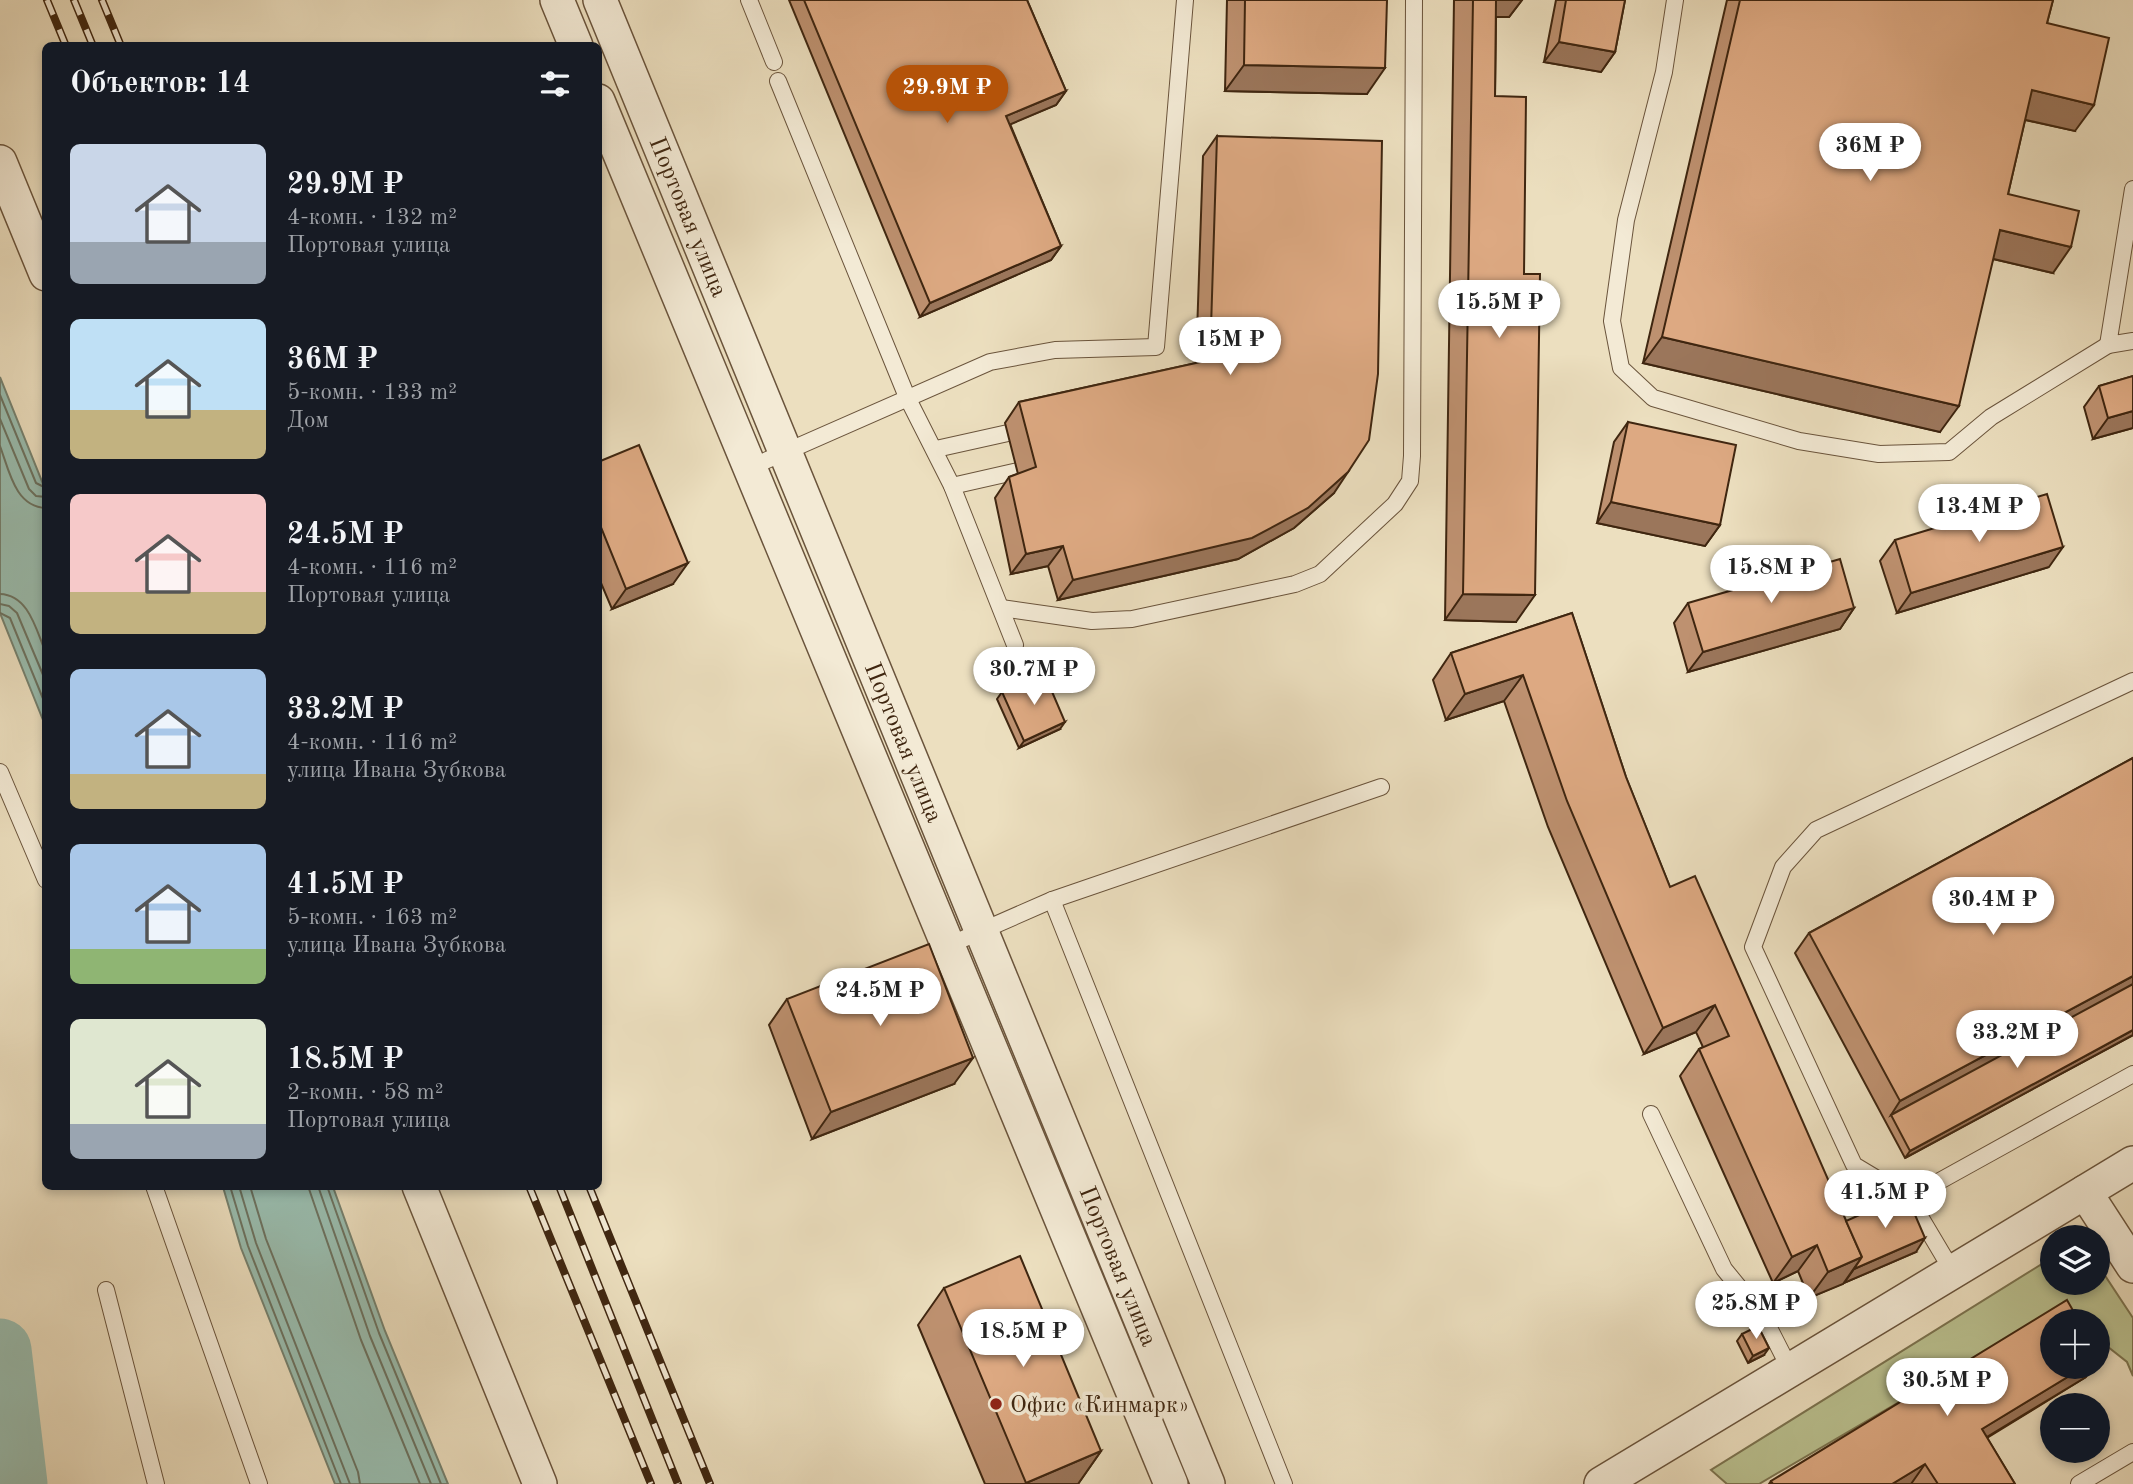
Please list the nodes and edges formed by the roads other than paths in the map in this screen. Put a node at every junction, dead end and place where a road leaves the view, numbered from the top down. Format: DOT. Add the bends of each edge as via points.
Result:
graph roads {
  1 [pos="557,0"];
  2 [pos="600,0"];
  3 [pos="749,0"];
  4 [pos="1185,0"];
  5 [pos="1414,0"];
  6 [pos="1675,0"];
  7 [pos="574,42"];
  8 [pos="774,62"];
  9 [pos="778,81"];
  10 [pos="602,111"];
  11 [pos="0,162"];
  12 [pos="2133,189"];
  13 [pos="42,264"];
  14 [pos="2133,341"];
  15 [pos="2108,345"];
  16 [pos="907,397"];
  17 [pos="1008,433"];
  18 [pos="936,449"];
  19 [pos="785,452"];
  20 [pos="749,468"];
  21 [pos="1018,471"];
  22 [pos="952,486"];
  23 [pos="1001,608"];
  24 [pos="1015,645"];
  25 [pos="2133,681"];
  26 [pos="0,772"];
  27 [pos="1381,787"];
  28 [pos="42,871"];
  29 [pos="1052,901"];
  30 [pos="981,931"];
  31 [pos="947,946"];
  32 [pos="2133,1074"];
  33 [pos="1651,1114"];
  34 [pos="2133,1163"];
  35 [pos="155,1190"];
  36 [pos="421,1190"];
  37 [pos="2085,1192"];
  38 [pos="1909,1198"];
  39 [pos="2133,1266"];
  40 [pos="1953,1272"];
  41 [pos="106,1290"];
  42 [pos="1791,1371"];
  43 [pos="2133,1452"];
  44 [pos="1611,1482"];
  45 [pos="156,1484"];
  46 [pos="259,1484"];
  47 [pos="540,1484"];
  48 [pos="1171,1484"];
  49 [pos="1208,1484"];
  50 [pos="1284,1484"];
  51 [pos="2080,1484"];
  1 -- 7 [label="street"];
  2 -- 19 [label="street, Портовая улица"];
  3 -- 8 [label="lane"];
  4 -- 16 [label="lane" via="1156,347 1055,350 990,362"];
  5 -- 23 [label="lane" via="1412,456 1410,481 1395,504 1320,574 1295,584 1132,619 1092,621"];
  6 -- 15 [label="lane" via="1664,72 1626,220 1612,321 1621,368 1653,398 1799,440 1878,454 1949,452 1991,416"];
  9 -- 16 [label="lane"];
  10 -- 20 [label="street, Портовая улица"];
  11 -- 13 [label="street"];
  12 -- 15 [label="lane"];
  14 -- 15 [label="lane"];
  16 -- 18 [label="lane"];
  16 -- 19 [label="lane"];
  17 -- 18 [label="lane"];
  18 -- 22 [label="lane"];
  19 -- 20 [label="lane"];
  19 -- 30 [label="street, Портовая улица"];
  20 -- 31 [label="street, Портовая улица"];
  21 -- 22 [label="lane"];
  22 -- 23 [label="lane"];
  23 -- 24 [label="lane"];
  25 -- 38 [label="lane" via="1816,830 1783,867 1753,947 1854,1165"];
  26 -- 28 [label="lane"];
  27 -- 29 [label="lane"];
  29 -- 30 [label="lane"];
  29 -- 50 [label="lane"];
  30 -- 31 [label="lane"];
  30 -- 49 [label="street, Портовая улица"];
  31 -- 48 [label="street, Портовая улица"];
  32 -- 38 [label="lane"];
  33 -- 42 [label="lane" via="1724,1269 1764,1318"];
  34 -- 37 [label="street"];
  35 -- 46 [label="lane"];
  36 -- 47 [label="street"];
  37 -- 39 [label="street"];
  37 -- 40 [label="street"];
  38 -- 40 [label="lane"];
  40 -- 42 [label="street"];
  41 -- 45 [label="lane"];
  42 -- 44 [label="street"];
  43 -- 51 [label="lane"];
}
